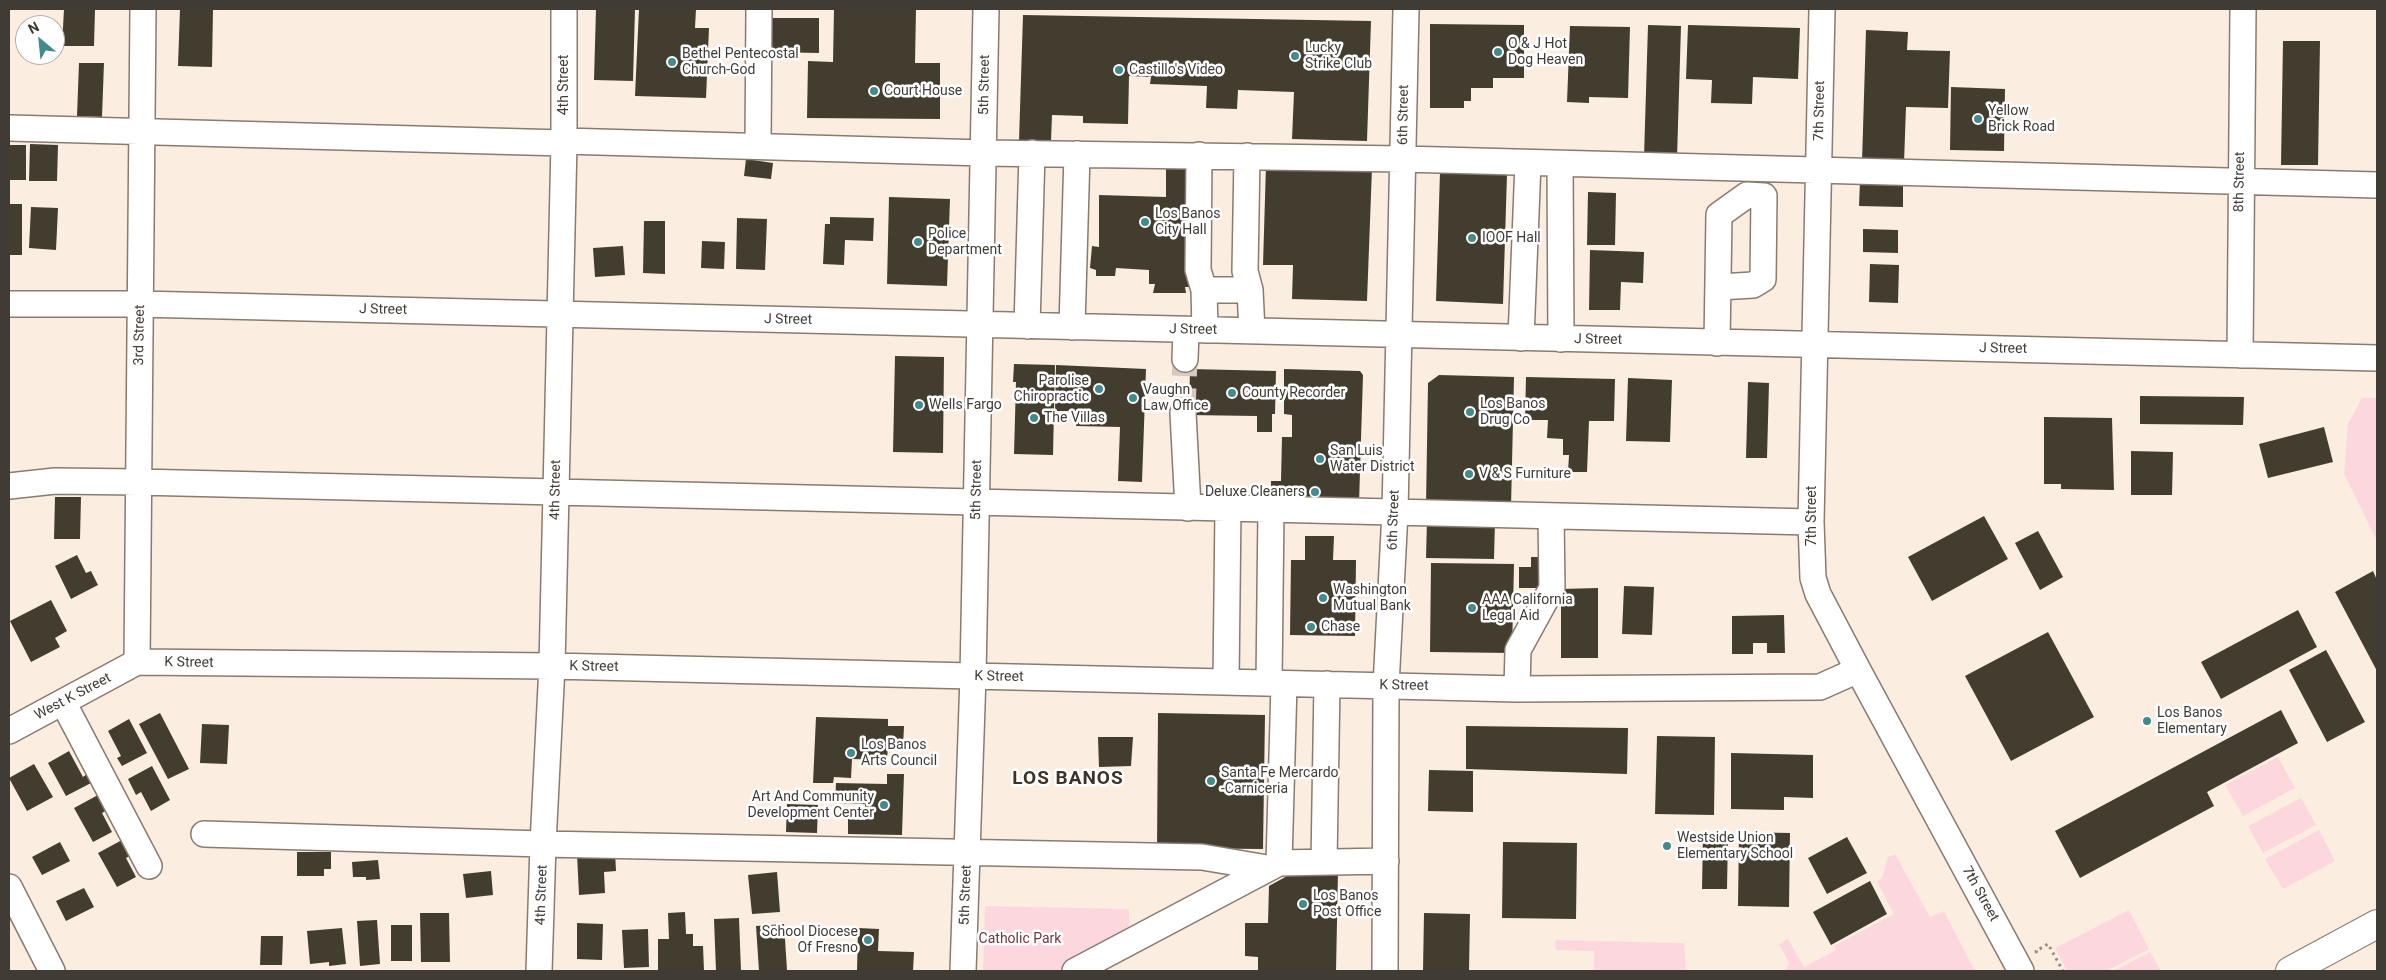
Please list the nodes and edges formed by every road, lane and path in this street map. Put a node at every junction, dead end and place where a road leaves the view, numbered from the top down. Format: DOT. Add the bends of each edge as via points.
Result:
graph roads {
  1 [pos="143,9"];
  2 [pos="564,9"];
  3 [pos="759,9"];
  4 [pos="986,9"];
  5 [pos="1406,9"];
  6 [pos="1822,9"];
  7 [pos="2243,9"];
  8 [pos="9,128"];
  9 [pos="144,131"];
  10 [pos="564,142"];
  11 [pos="758,146"];
  12 [pos="984,153"];
  13 [pos="1032,153"];
  14 [pos="1077,154"];
  15 [pos="1199,156"];
  16 [pos="1247,156"];
  17 [pos="1403,159"];
  18 [pos="1528,164"];
  19 [pos="1560,164"];
  20 [pos="1761,169"];
  21 [pos="1818,171"];
  22 [pos="2240,181"];
  23 [pos="2377,185"];
  24 [pos="1747,195"];
  25 [pos="1719,287"];
  26 [pos="1204,290"];
  27 [pos="1250,290"];
  28 [pos="9,304"];
  29 [pos="140,304"];
  30 [pos="560,314"];
  31 [pos="980,325"];
  32 [pos="1027,326"];
  33 [pos="1072,327"];
  34 [pos="1195,330"];
  35 [pos="1252,331"];
  36 [pos="1398,334"];
  37 [pos="1521,338"];
  38 [pos="1561,339"];
  39 [pos="1718,343"];
  40 [pos="1814,345"];
  41 [pos="2240,355"];
  42 [pos="2377,358"];
  43 [pos="1184,359"];
  44 [pos="1184,413"];
  45 [pos="138,482"];
  46 [pos="9,486"];
  47 [pos="556,492"];
  48 [pos="976,503"];
  49 [pos="1188,508"];
  50 [pos="1228,508"];
  51 [pos="1271,509"];
  52 [pos="1394,512"];
  53 [pos="1551,517"];
  54 [pos="1811,522"];
  55 [pos="136,662"];
  56 [pos="552,666"];
  57 [pos="1858,670"];
  58 [pos="973,676"];
  59 [pos="1226,682"];
  60 [pos="1276,683"];
  61 [pos="1327,684"];
  62 [pos="1386,686"];
  63 [pos="1517,689"];
  64 [pos="63,702"];
  65 [pos="9,731"];
  66 [pos="204,834"];
  67 [pos="543,844"];
  68 [pos="967,852"];
  69 [pos="1386,861"];
  70 [pos="1324,862"];
  71 [pos="1273,865"];
  72 [pos="149,866"];
  73 [pos="9,888"];
  74 [pos="2377,924"];
  75 [pos="2030,964"];
  76 [pos="52,971"];
  77 [pos="540,971"];
  78 [pos="963,971"];
  79 [pos="1075,971"];
  80 [pos="1385,971"];
  81 [pos="2063,971"];
  82 [pos="2290,971"];
  1 -- 9 [label="street, 3rd Street"];
  2 -- 10 [label="street, 4th Street"];
  3 -- 11 [label="street"];
  4 -- 12 [label="street, 5th Street"];
  5 -- 17 [label="street, 6th Street"];
  6 -- 21 [label="street, 7th Street"];
  7 -- 22 [label="street, 8th Street"];
  8 -- 9 [label="street"];
  9 -- 10 [label="street"];
  9 -- 29 [label="street, 3rd Street"];
  10 -- 11 [label="street"];
  10 -- 30 [label="street, 4th Street"];
  11 -- 12 [label="street"];
  12 -- 13 [label="street"];
  12 -- 31 [label="street, 5th Street"];
  13 -- 14 [label="street"];
  13 -- 32 [label="street"];
  14 -- 15 [label="street"];
  14 -- 33 [label="street"];
  15 -- 16 [label="street"];
  15 -- 26 [label="street" via="1198,270"];
  16 -- 17 [label="street"];
  16 -- 27 [label="street" via="1246,271"];
  17 -- 18 [label="street"];
  17 -- 36 [label="street, 6th Street"];
  18 -- 19 [label="street"];
  18 -- 37 [label="street"];
  19 -- 20 [label="street"];
  19 -- 38 [label="street"];
  20 -- 21 [label="street"];
  20 -- 24 [label="street"];
  21 -- 22 [label="street"];
  21 -- 40 [label="street, 7th Street"];
  22 -- 23 [label="street"];
  22 -- 41 [label="street, 8th Street"];
  24 -- 25 [label="street" via="1719,215"];
  24 -- 25 [label="street" via="1764,196 1763,279 1753,285"];
  25 -- 39 [label="street"];
  26 -- 27 [label="street"];
  26 -- 34 [label="street"];
  27 -- 35 [label="street"];
  28 -- 29 [label="street, J Street"];
  29 -- 30 [label="street, J Street"];
  29 -- 45 [label="street, 3rd Street"];
  30 -- 31 [label="street, J Street"];
  30 -- 47 [label="street, 4th Street"];
  31 -- 32 [label="street, J Street"];
  31 -- 48 [label="street, 5th Street"];
  32 -- 33 [label="street, J Street"];
  33 -- 34 [label="street, J Street"];
  34 -- 35 [label="street, J Street"];
  34 -- 43 [label="street"];
  35 -- 36 [label="street, J Street"];
  36 -- 37 [label="street, J Street"];
  36 -- 52 [label="street, 6th Street"];
  37 -- 38 [label="street, J Street"];
  38 -- 39 [label="street, J Street"];
  39 -- 40 [label="street, J Street"];
  40 -- 41 [label="street, J Street"];
  40 -- 54 [label="street, 7th Street"];
  41 -- 42 [label="street, J Street"];
  44 -- 49 [label="street"];
  45 -- 46 [label="street" via="56,481"];
  45 -- 47 [label="street"];
  45 -- 55 [label="street, 3rd Street"];
  47 -- 48 [label="street"];
  47 -- 56 [label="street, 4th Street"];
  48 -- 49 [label="street"];
  48 -- 58 [label="street, 5th Street"];
  49 -- 50 [label="street"];
  50 -- 51 [label="street"];
  50 -- 59 [label="street"];
  51 -- 52 [label="street"];
  51 -- 60 [label="street"];
  52 -- 53 [label="street"];
  52 -- 62 [label="street, 6th Street"];
  53 -- 54 [label="street"];
  53 -- 63 [label="street" via="1552,588 1518,650"];
  54 -- 57 [label="street, 7th Street" via="1813,578 1818,594"];
  55 -- 56 [label="street, K Street"];
  55 -- 64 [label="street, West K Street"];
  56 -- 58 [label="street, K Street"];
  56 -- 67 [label="street, 4th Street"];
  57 -- 63 [label="street, K Street" via="1820,688"];
  57 -- 75 [label="street, 7th Street"];
  58 -- 59 [label="street, K Street"];
  58 -- 68 [label="street, 5th Street"];
  59 -- 60 [label="street, K Street"];
  60 -- 61 [label="street, K Street"];
  60 -- 71 [label="street"];
  61 -- 62 [label="street, K Street"];
  61 -- 70 [label="street"];
  62 -- 63 [label="street, K Street"];
  62 -- 69 [label="street, 6th Street"];
  64 -- 65 [label="street, West K Street"];
  64 -- 72 [label="street"];
  66 -- 67 [label="street"];
  67 -- 68 [label="street"];
  67 -- 77 [label="street, 4th Street"];
  68 -- 71 [label="street" via="1202,857"];
  68 -- 78 [label="street, 5th Street"];
  69 -- 70 [label="street"];
  69 -- 80 [label="street, 6th Street"];
  70 -- 71 [label="street"];
  71 -- 79 [label="street"];
  73 -- 76 [label="street"];
  74 -- 82 [label="highway"];
  75 -- 81 [label="path" via="2036,951 2048,944"];
}
